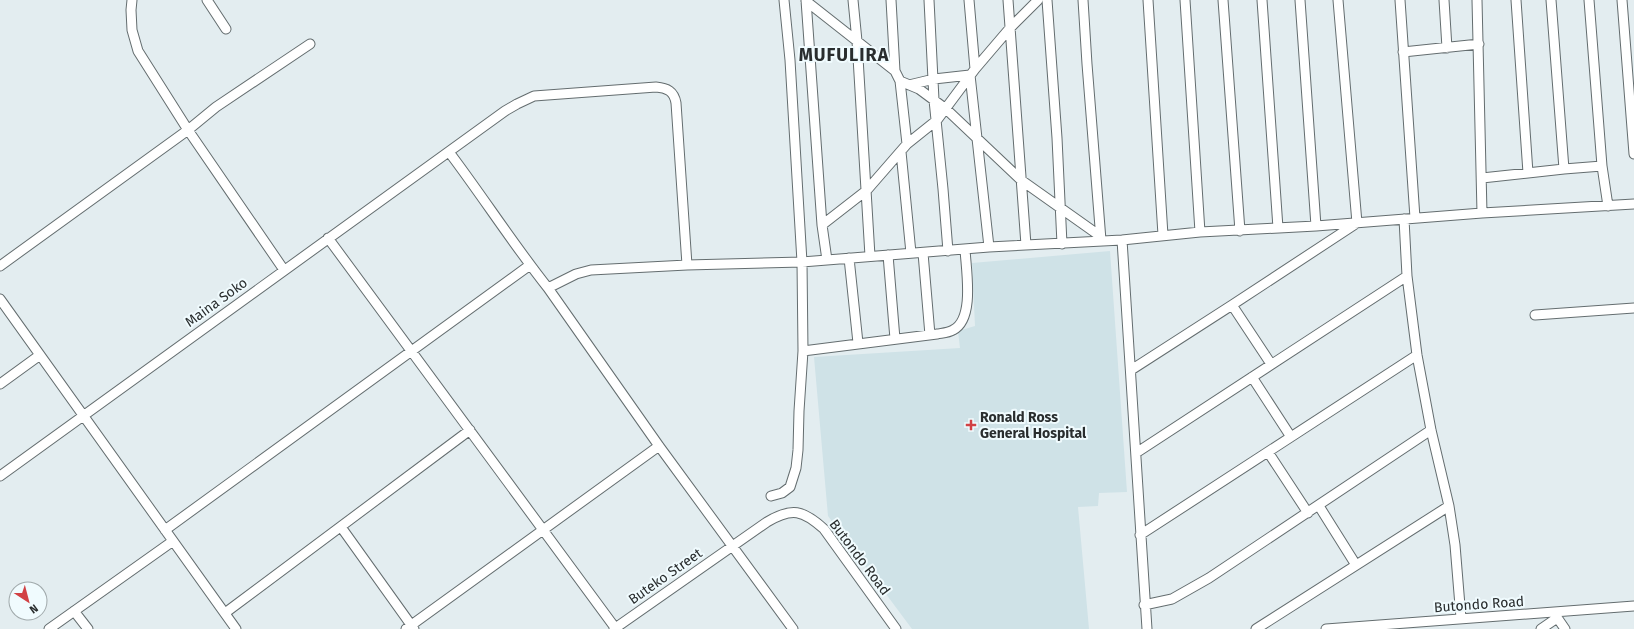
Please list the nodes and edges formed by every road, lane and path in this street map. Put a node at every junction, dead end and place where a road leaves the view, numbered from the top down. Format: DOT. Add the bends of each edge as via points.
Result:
graph roads {
  1 [pos="132,0"];
  2 [pos="207,0"];
  3 [pos="784,0"];
  4 [pos="806,0"];
  5 [pos="853,0"];
  6 [pos="891,0"];
  7 [pos="928,0"];
  8 [pos="969,0"];
  9 [pos="1008,0"];
  10 [pos="1038,0"];
  11 [pos="1046,0"];
  12 [pos="1083,0"];
  13 [pos="1148,0"];
  14 [pos="1185,0"];
  15 [pos="1223,0"];
  16 [pos="1262,0"];
  17 [pos="1300,0"];
  18 [pos="1338,0"];
  19 [pos="1400,0"];
  20 [pos="1444,0"];
  21 [pos="1477,0"];
  22 [pos="1516,0"];
  23 [pos="1551,0"];
  24 [pos="1589,0"];
  25 [pos="1622,0"];
  26 [pos="1010,28"];
  27 [pos="226,29"];
  28 [pos="857,41"];
  29 [pos="310,44"];
  30 [pos="1479,44"];
  31 [pos="1447,48"];
  32 [pos="1403,52"];
  33 [pos="895,70"];
  34 [pos="972,72"];
  35 [pos="934,80"];
  36 [pos="904,83"];
  37 [pos="934,100"];
  38 [pos="946,109"];
  39 [pos="937,120"];
  40 [pos="188,130"];
  41 [pos="977,138"];
  42 [pos="906,144"];
  43 [pos="449,152"];
  44 [pos="901,152"];
  45 [pos="1634,154"];
  46 [pos="1602,166"];
  47 [pos="1564,170"];
  48 [pos="1528,173"];
  49 [pos="1482,178"];
  50 [pos="1021,180"];
  51 [pos="867,190"];
  52 [pos="1634,204"];
  53 [pos="1608,206"];
  54 [pos="1060,208"];
  55 [pos="1482,213"];
  56 [pos="1415,218"];
  57 [pos="1404,219"];
  58 [pos="1357,223"];
  59 [pos="822,224"];
  60 [pos="1316,226"];
  61 [pos="1278,228"];
  62 [pos="1240,231"];
  63 [pos="1200,232"];
  64 [pos="1163,235"];
  65 [pos="328,238"];
  66 [pos="1101,238"];
  67 [pos="1122,240"];
  68 [pos="1062,244"];
  69 [pos="1026,245"];
  70 [pos="989,247"];
  71 [pos="965,249"];
  72 [pos="948,251"];
  73 [pos="911,253"];
  74 [pos="923,253"];
  75 [pos="870,256"];
  76 [pos="888,256"];
  77 [pos="849,258"];
  78 [pos="827,260"];
  79 [pos="802,262"];
  80 [pos="530,265"];
  81 [pos="687,265"];
  82 [pos="0,266"];
  83 [pos="284,270"];
  84 [pos="1407,276"];
  85 [pos="548,288"];
  86 [pos="0,299"];
  87 [pos="1232,305"];
  88 [pos="1634,308"];
  89 [pos="1535,315"];
  90 [pos="930,335"];
  91 [pos="895,339"];
  92 [pos="858,343"];
  93 [pos="411,351"];
  94 [pos="803,351"];
  95 [pos="1417,354"];
  96 [pos="40,355"];
  97 [pos="1271,364"];
  98 [pos="1131,370"];
  99 [pos="1252,377"];
  100 [pos="0,384"];
  101 [pos="84,416"];
  102 [pos="470,430"];
  103 [pos="1431,430"];
  104 [pos="1291,437"];
  105 [pos="659,446"];
  106 [pos="1268,452"];
  107 [pos="1136,453"];
  108 [pos="0,476"];
  109 [pos="771,496"];
  110 [pos="1319,506"];
  111 [pos="1449,506"];
  112 [pos="1308,513"];
  113 [pos="341,527"];
  114 [pos="165,530"];
  115 [pos="542,530"];
  116 [pos="1140,534"];
  117 [pos="173,541"];
  118 [pos="732,546"];
  119 [pos="1356,565"];
  120 [pos="1144,605"];
  121 [pos="1634,606"];
  122 [pos="74,611"];
  123 [pos="225,613"];
  124 [pos="1556,615"];
  125 [pos="1462,618"];
  126 [pos="1432,620"];
  127 [pos="410,628"];
  128 [pos="49,629"];
  129 [pos="88,629"];
  130 [pos="236,629"];
  131 [pos="616,629"];
  132 [pos="793,629"];
  133 [pos="896,629"];
  134 [pos="1147,629"];
  135 [pos="1256,629"];
  136 [pos="1326,629"];
  137 [pos="1421,629"];
  138 [pos="1541,629"];
  139 [pos="1565,629"];
  1 -- 40 [label="street" via="132,30 138,51"];
  2 -- 27 [label="street"];
  3 -- 79 [label="street"];
  4 -- 28 [label="street"];
  4 -- 59 [label="street"];
  5 -- 28 [label="street"];
  6 -- 33 [label="street"];
  7 -- 35 [label="street"];
  8 -- 34 [label="street"];
  9 -- 26 [label="street"];
  10 -- 26 [label="street"];
  11 -- 54 [label="street"];
  12 -- 66 [label="street"];
  13 -- 64 [label="street"];
  14 -- 63 [label="street"];
  15 -- 62 [label="street"];
  16 -- 61 [label="street"];
  17 -- 60 [label="street"];
  18 -- 58 [label="street"];
  19 -- 32 [label="street"];
  20 -- 31 [label="street"];
  21 -- 30 [label="street"];
  22 -- 48 [label="street"];
  23 -- 47 [label="street"];
  24 -- 46 [label="street"];
  25 -- 45 [label="street"];
  26 -- 34 [label="street"];
  26 -- 50 [label="street"];
  28 -- 33 [label="street"];
  28 -- 51 [label="street"];
  29 -- 40 [label="street" via="216,107"];
  30 -- 31 [label="street"];
  30 -- 49 [label="street"];
  31 -- 32 [label="street"];
  32 -- 56 [label="street"];
  33 -- 36 [label="street"];
  34 -- 35 [label="street"];
  34 -- 38 [label="street"];
  34 -- 41 [label="street"];
  35 -- 36 [label="street"];
  35 -- 37 [label="street"];
  36 -- 37 [label="street"];
  36 -- 42 [label="street"];
  37 -- 38 [label="street"];
  37 -- 39 [label="street"];
  38 -- 39 [label="street"];
  38 -- 41 [label="street"];
  39 -- 42 [label="street"];
  39 -- 72 [label="street"];
  40 -- 82 [label="street"];
  40 -- 83 [label="street"];
  41 -- 50 [label="street"];
  41 -- 70 [label="street"];
  42 -- 44 [label="street"];
  43 -- 65 [label="street, Maina Soko"];
  43 -- 80 [label="street"];
  43 -- 81 [label="street, Maina Soko" via="517,104 534,96 656,87 670,90 676,103"];
  44 -- 51 [label="street"];
  44 -- 73 [label="street"];
  46 -- 47 [label="street"];
  46 -- 53 [label="street"];
  47 -- 48 [label="street"];
  48 -- 49 [label="street"];
  49 -- 55 [label="street"];
  50 -- 54 [label="street"];
  50 -- 69 [label="street"];
  51 -- 59 [label="street"];
  51 -- 75 [label="street"];
  52 -- 53 [label="street"];
  53 -- 55 [label="street"];
  54 -- 66 [label="street"];
  54 -- 68 [label="street"];
  55 -- 56 [label="street"];
  56 -- 57 [label="street"];
  57 -- 58 [label="street"];
  57 -- 84 [label="street"];
  58 -- 60 [label="street"];
  58 -- 87 [label="street"];
  59 -- 78 [label="street"];
  60 -- 61 [label="street"];
  61 -- 62 [label="street"];
  62 -- 63 [label="street"];
  63 -- 64 [label="street"];
  64 -- 67 [label="street"];
  65 -- 83 [label="street, Maina Soko"];
  65 -- 93 [label="street"];
  66 -- 67 [label="street"];
  66 -- 68 [label="street"];
  67 -- 98 [label="street"];
  68 -- 69 [label="street"];
  69 -- 70 [label="street"];
  70 -- 71 [label="street"];
  71 -- 72 [label="street"];
  71 -- 90 [label="street" via="968,301 966,311 953,330"];
  72 -- 74 [label="street"];
  73 -- 74 [label="street"];
  73 -- 76 [label="street"];
  74 -- 90 [label="street"];
  75 -- 76 [label="street"];
  75 -- 77 [label="street"];
  76 -- 91 [label="street"];
  77 -- 78 [label="street"];
  77 -- 92 [label="street"];
  78 -- 79 [label="street"];
  79 -- 81 [label="street"];
  79 -- 94 [label="street"];
  80 -- 85 [label="street"];
  80 -- 93 [label="street"];
  81 -- 85 [label="street" via="591,270 576,274"];
  83 -- 101 [label="street, Maina Soko"];
  84 -- 95 [label="street"];
  84 -- 97 [label="street"];
  85 -- 105 [label="street"];
  86 -- 96 [label="street"];
  87 -- 97 [label="street"];
  87 -- 98 [label="street"];
  88 -- 89 [label="street"];
  90 -- 91 [label="street"];
  91 -- 92 [label="street"];
  92 -- 94 [label="street"];
  93 -- 102 [label="street"];
  93 -- 114 [label="street"];
  94 -- 109 [label="street" via="796,468 790,487"];
  95 -- 103 [label="street"];
  95 -- 104 [label="street"];
  96 -- 100 [label="street"];
  96 -- 101 [label="street"];
  97 -- 99 [label="street"];
  98 -- 107 [label="street"];
  99 -- 104 [label="street"];
  99 -- 107 [label="street"];
  101 -- 108 [label="street, Maina Soko"];
  101 -- 114 [label="street"];
  102 -- 113 [label="street"];
  102 -- 115 [label="street"];
  103 -- 110 [label="street"];
  103 -- 111 [label="street"];
  104 -- 106 [label="street"];
  105 -- 115 [label="street"];
  105 -- 118 [label="street"];
  106 -- 112 [label="street"];
  106 -- 116 [label="street"];
  107 -- 116 [label="street"];
  110 -- 112 [label="street"];
  110 -- 119 [label="street"];
  111 -- 119 [label="street"];
  111 -- 125 [label="street"];
  112 -- 120 [label="street" via="1179,595"];
  113 -- 123 [label="street"];
  113 -- 127 [label="street"];
  114 -- 117 [label="street"];
  115 -- 127 [label="street"];
  115 -- 131 [label="street"];
  116 -- 120 [label="street"];
  117 -- 122 [label="street"];
  117 -- 123 [label="street"];
  118 -- 131 [label="street, Buteko Street"];
  118 -- 132 [label="street"];
  118 -- 133 [label="street, Butondo Road" via="778,515 795,512 812,518 824,529"];
  119 -- 135 [label="street"];
  120 -- 134 [label="street"];
  121 -- 124 [label="street, Butondo Road"];
  122 -- 128 [label="street"];
  122 -- 129 [label="street"];
  123 -- 130 [label="street"];
  124 -- 125 [label="street, Butondo Road"];
  124 -- 138 [label="street"];
  124 -- 139 [label="street"];
  125 -- 126 [label="street, Butondo Road"];
  126 -- 136 [label="street, Butondo Road"];
  126 -- 137 [label="street"];
}
